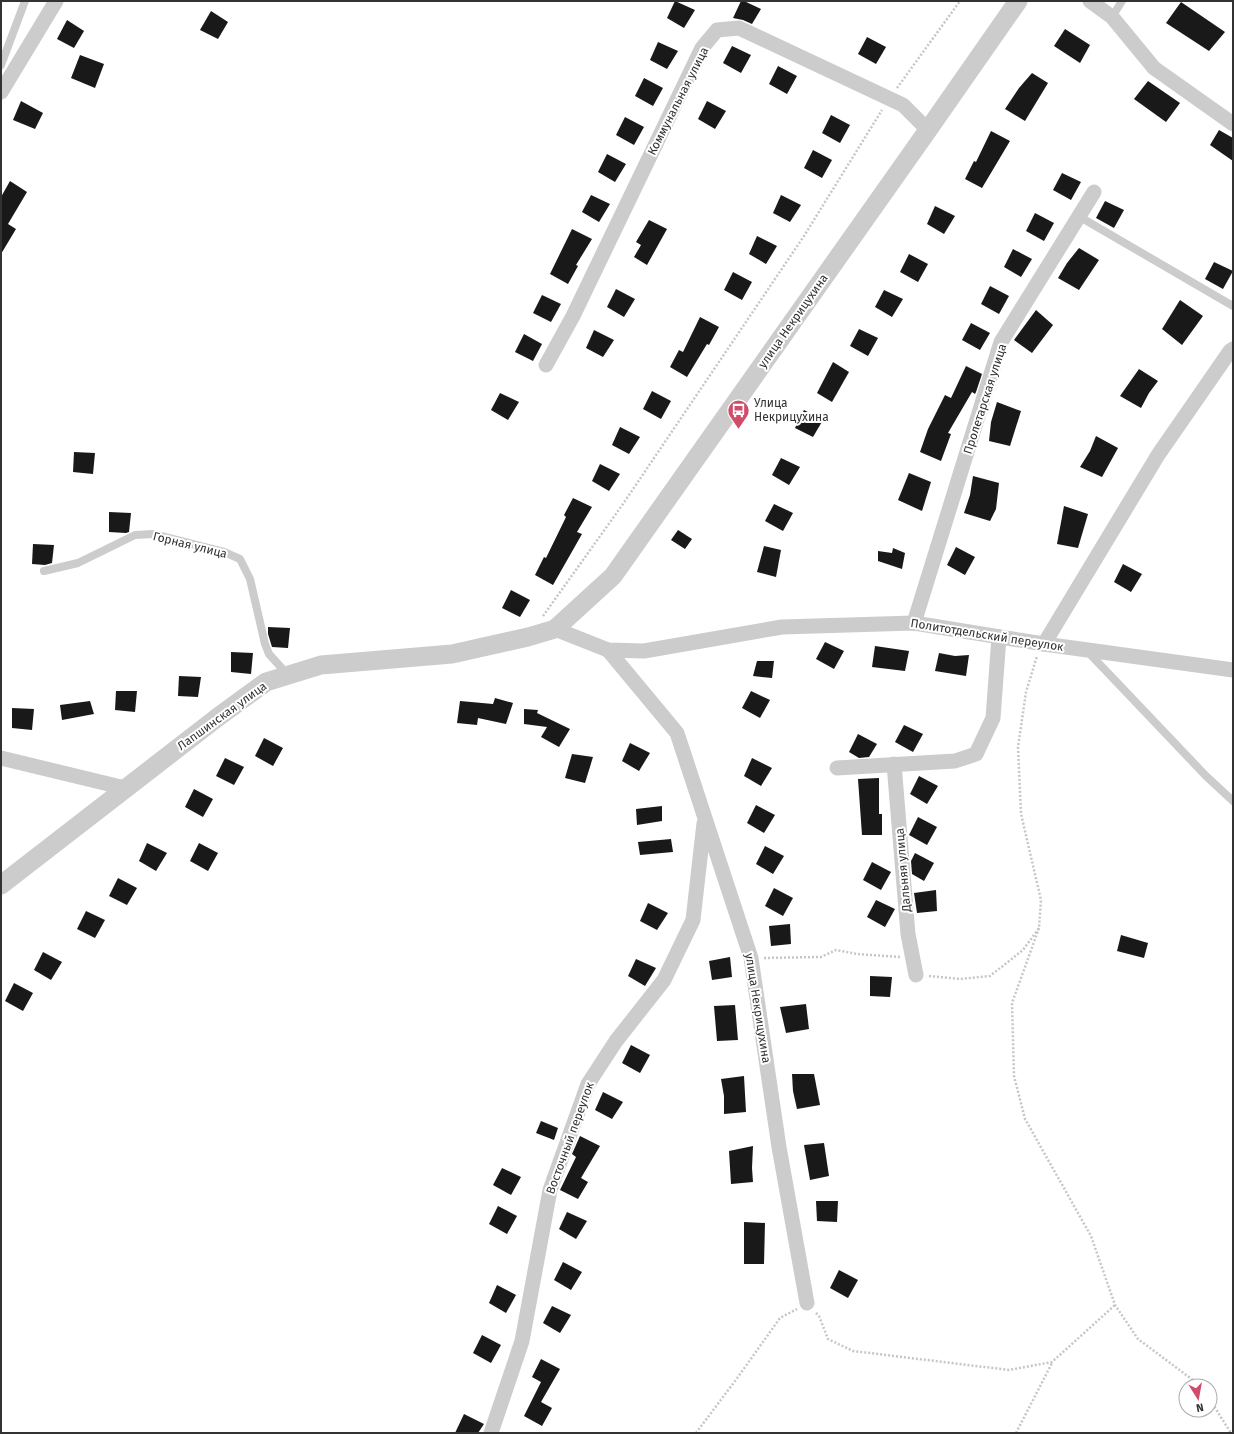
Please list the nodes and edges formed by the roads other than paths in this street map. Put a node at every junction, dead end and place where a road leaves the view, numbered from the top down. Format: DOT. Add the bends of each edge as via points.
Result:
graph roads {
  1 [pos="25,1"];
  2 [pos="56,1"];
  3 [pos="1018,1"];
  4 [pos="1090,1"];
  5 [pos="1122,1"];
  6 [pos="1112,17"];
  7 [pos="1,65"];
  8 [pos="1,92"];
  9 [pos="1233,124"];
  10 [pos="928,130"];
  11 [pos="1094,192"];
  12 [pos="1080,217"];
  13 [pos="1233,306"];
  14 [pos="1233,349"];
  15 [pos="546,365"];
  16 [pos="44,571"];
  17 [pos="548,623"];
  18 [pos="914,623"];
  19 [pos="999,637"];
  20 [pos="1044,644"];
  21 [pos="608,650"];
  22 [pos="1086,650"];
  23 [pos="1233,670"];
  24 [pos="288,675"];
  25 [pos="1,758"];
  26 [pos="894,764"];
  27 [pos="837,768"];
  28 [pos="125,788"];
  29 [pos="1233,802"];
  30 [pos="705,818"];
  31 [pos="1,885"];
  32 [pos="916,975"];
  33 [pos="807,1303"];
  34 [pos="491,1433"];
  1 -- 7 [label="lane"];
  2 -- 8 [label="street"];
  3 -- 10 [label="street, улица Некрицухина"];
  4 -- 6 [label="street"];
  5 -- 6 [label="lane"];
  6 -- 9 [label="street" via="1154,68"];
  10 -- 15 [label="street, Коммунальная улица" via="903,105 739,28 717,30 702,48 573,316"];
  10 -- 17 [label="street, улица Некрицухина" via="613,576"];
  11 -- 12 [label="street, Пролетарская улица"];
  12 -- 13 [label="lane"];
  12 -- 18 [label="street, Пролетарская улица" via="1001,342"];
  14 -- 20 [label="street" via="1158,455"];
  16 -- 24 [label="lane, Горная улица" via="78,563 135,535 152,534 224,552 240,559 250,579 269,654"];
  17 -- 21 [label="street, Политотдельский переулок"];
  17 -- 24 [label="street, Лапшинская улица" via="528,637 452,654 322,665"];
  18 -- 19 [label="street, Политотдельский переулок"];
  18 -- 21 [label="street, Политотдельский переулок" via="782,627 644,651"];
  19 -- 20 [label="street, Политотдельский переулок"];
  19 -- 26 [label="street" via="993,718 976,754 955,761"];
  20 -- 22 [label="street, Политотдельский переулок"];
  21 -- 30 [label="street, улица Некрицухина" via="677,733"];
  22 -- 23 [label="street, Политотдельский переулок"];
  22 -- 29 [label="lane"];
  24 -- 28 [label="street, Лапшинская улица" via="266,682"];
  25 -- 28 [label="street"];
  26 -- 27 [label="street"];
  26 -- 32 [label="street, Дальняя улица" via="908,934"];
  28 -- 31 [label="street, Лапшинская улица"];
  30 -- 33 [label="street, улица Некрицухина" via="751,958 779,1147"];
  30 -- 34 [label="street, Восточный переулок" via="693,920 664,980 616,1041 588,1084 550,1190 522,1341"];
}
